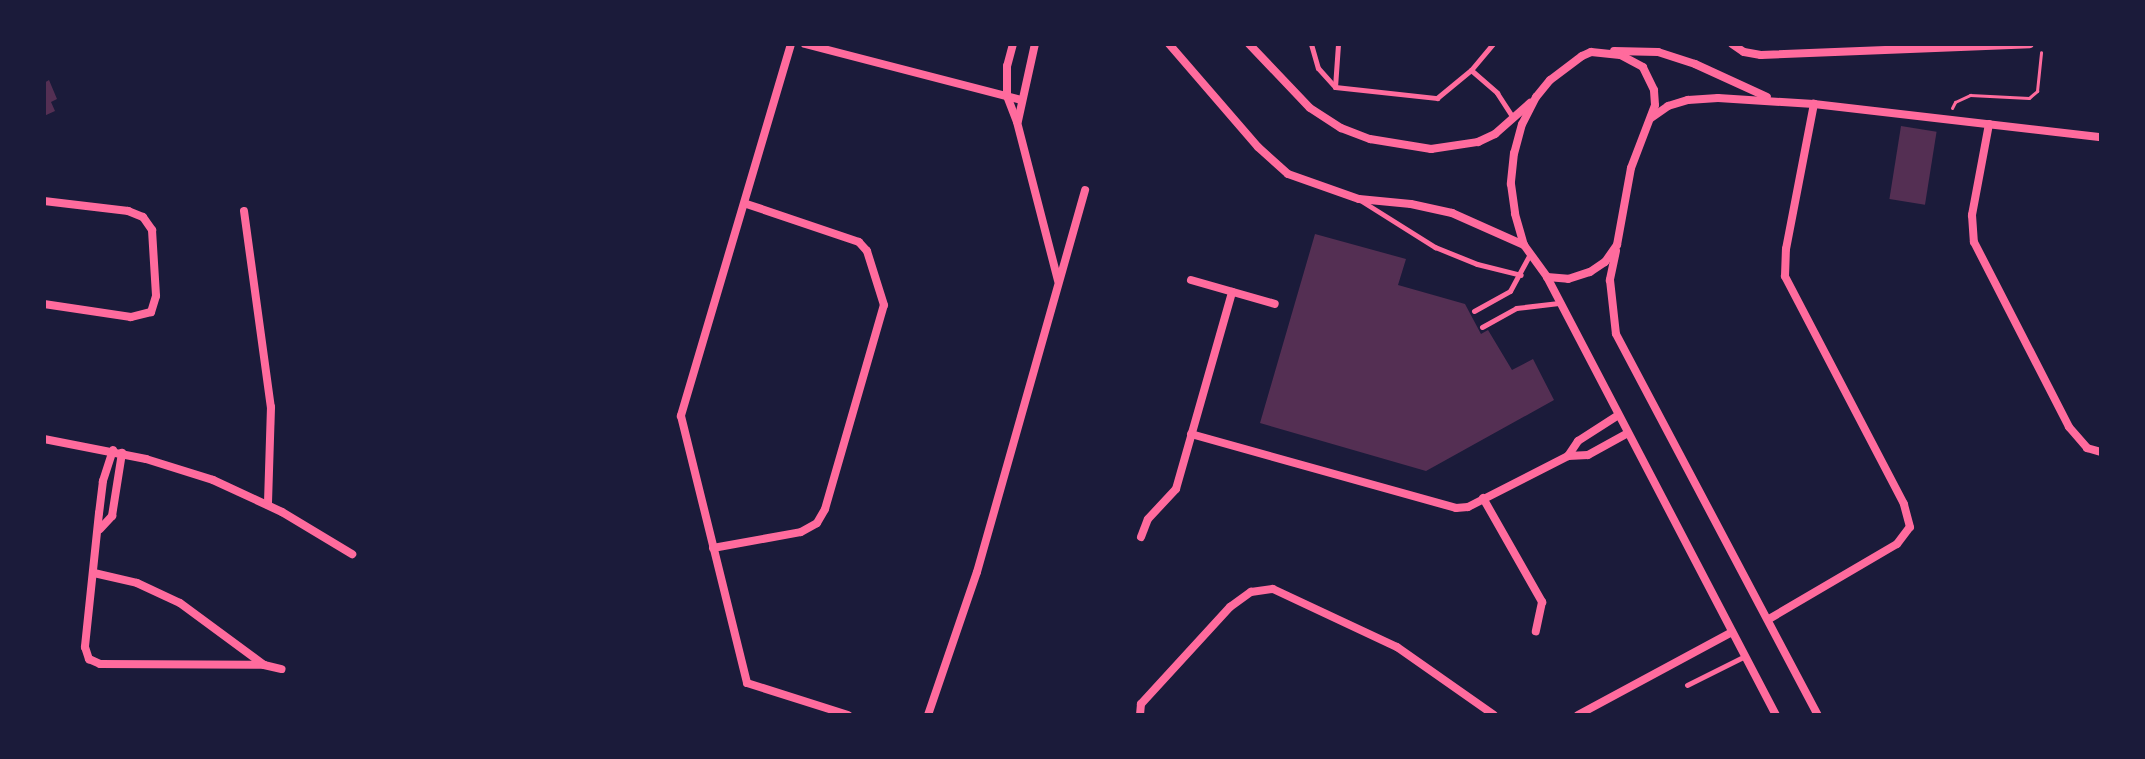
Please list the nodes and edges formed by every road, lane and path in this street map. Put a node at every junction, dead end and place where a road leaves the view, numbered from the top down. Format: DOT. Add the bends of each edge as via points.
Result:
graph roads {
  1 [pos="791,44"];
  2 [pos="805,44"];
  3 [pos="1013,44"];
  4 [pos="1035,44"];
  5 [pos="1169,44"];
  6 [pos="1249,44"];
  7 [pos="1311,44"];
  8 [pos="1338,44"];
  9 [pos="1493,44"];
  10 [pos="1584,44"];
  11 [pos="1732,44"];
  12 [pos="2030,44"];
  13 [pos="2041,44"];
  14 [pos="1605,52"];
  15 [pos="1573,61"];
  16 [pos="1471,70"];
  17 [pos="1335,87"];
  18 [pos="1007,96"];
  19 [pos="1536,97"];
  20 [pos="1021,100"];
  21 [pos="1776,100"];
  22 [pos="1814,104"];
  23 [pos="1651,118"];
  24 [pos="1514,119"];
  25 [pos="1949,120"];
  26 [pos="1017,122"];
  27 [pos="1989,124"];
  28 [pos="2101,137"];
  29 [pos="1085,190"];
  30 [pos="1359,199"];
  31 [pos="44,201"];
  32 [pos="747,204"];
  33 [pos="244,211"];
  34 [pos="1524,245"];
  35 [pos="1617,245"];
  36 [pos="1530,253"];
  37 [pos="1521,275"];
  38 [pos="1547,277"];
  39 [pos="1191,280"];
  40 [pos="1058,282"];
  41 [pos="1232,292"];
  42 [pos="1559,303"];
  43 [pos="44,304"];
  44 [pos="1275,304"];
  45 [pos="1474,311"];
  46 [pos="1482,327"];
  47 [pos="1617,416"];
  48 [pos="1191,434"];
  49 [pos="1626,434"];
  50 [pos="44,439"];
  51 [pos="117,452"];
  52 [pos="2101,452"];
  53 [pos="1568,456"];
  54 [pos="1483,498"];
  55 [pos="268,505"];
  56 [pos="100,529"];
  57 [pos="1141,537"];
  58 [pos="713,548"];
  59 [pos="352,554"];
  60 [pos="94,573"];
  61 [pos="1769,619"];
  62 [pos="1536,631"];
  63 [pos="1732,632"];
  64 [pos="1745,656"];
  65 [pos="264,665"];
  66 [pos="282,669"];
  67 [pos="1687,685"];
  68 [pos="848,715"];
  69 [pos="928,715"];
  70 [pos="1140,715"];
  71 [pos="1494,715"];
  72 [pos="1578,715"];
  73 [pos="1776,715"];
  74 [pos="1818,715"];
  1 -- 32 [label="street"];
  2 -- 18 [label="street"];
  3 -- 18 [label="street"];
  4 -- 20 [label="street"];
  5 -- 30 [label="street" via="1288,174"];
  6 -- 24 [label="street" via="1310,108 1370,139 1431,149 1458,146 1495,134"];
  7 -- 17 [label="lane" via="1318,68"];
  8 -- 17 [label="lane"];
  9 -- 16 [label="lane"];
  10 -- 15 [label="street"];
  11 -- 12 [label="street" via="1761,55"];
  13 -- 25 [label="path" via="2037,91 2029,98 1970,95 1955,102"];
  14 -- 15 [label="street"];
  14 -- 21 [label="street" via="1658,52"];
  14 -- 23 [label="street" via="1643,67 1654,90"];
  15 -- 19 [label="street"];
  16 -- 17 [label="lane" via="1437,98"];
  16 -- 24 [label="lane" via="1497,93"];
  18 -- 20 [label="street"];
  18 -- 26 [label="street"];
  19 -- 24 [label="street"];
  19 -- 34 [label="street" via="1522,124 1511,184"];
  20 -- 26 [label="street"];
  21 -- 22 [label="street"];
  21 -- 23 [label="street" via="1688,100"];
  22 -- 25 [label="street"];
  22 -- 61 [label="street" via="1785,276 1904,504 1910,527 1897,544"];
  23 -- 35 [label="street" via="1631,168"];
  25 -- 27 [label="street"];
  26 -- 40 [label="street"];
  27 -- 28 [label="street"];
  27 -- 52 [label="street" via="1972,215 1974,242 2069,427 2087,448"];
  29 -- 40 [label="street"];
  30 -- 34 [label="street" via="1452,213"];
  30 -- 37 [label="lane" via="1435,247"];
  31 -- 43 [label="street" via="143,217 152,230 156,296 151,312 131,317"];
  32 -- 58 [label="street" via="681,412"];
  32 -- 58 [label="street" via="859,242 867,251 884,305 817,523 801,532"];
  33 -- 55 [label="street" via="271,407"];
  34 -- 36 [label="street"];
  35 -- 38 [label="street" via="1590,272 1568,279"];
  35 -- 61 [label="street" via="1610,280 1616,334"];
  36 -- 37 [label="lane"];
  36 -- 38 [label="street"];
  37 -- 45 [label="lane" via="1499,300"];
  38 -- 42 [label="street"];
  39 -- 41 [label="street"];
  40 -- 69 [label="street" via="977,572"];
  41 -- 44 [label="street"];
  41 -- 48 [label="street"];
  42 -- 46 [label="lane" via="1516,308"];
  42 -- 47 [label="street"];
  47 -- 49 [label="street"];
  47 -- 53 [label="street" via="1578,441"];
  48 -- 54 [label="street" via="1437,505 1468,507"];
  48 -- 57 [label="street" via="1176,489 1148,519"];
  49 -- 53 [label="street" via="1588,455"];
  49 -- 63 [label="street"];
  50 -- 51 [label="street"];
  51 -- 55 [label="street" via="213,480"];
  51 -- 56 [label="street" via="103,481"];
  51 -- 56 [label="street" via="112,516"];
  53 -- 54 [label="street"];
  54 -- 62 [label="street" via="1542,602"];
  55 -- 59 [label="street"];
  56 -- 60 [label="street"];
  58 -- 68 [label="street" via="747,683"];
  60 -- 65 [label="street" via="137,583 180,603"];
  60 -- 65 [label="street" via="85,647 92,662"];
  61 -- 74 [label="street"];
  63 -- 64 [label="street"];
  63 -- 72 [label="street"];
  64 -- 67 [label="lane"];
  64 -- 73 [label="street"];
  65 -- 66 [label="street"];
  70 -- 71 [label="street" via="1141,704 1230,607 1251,592 1273,589 1397,647"];
}
